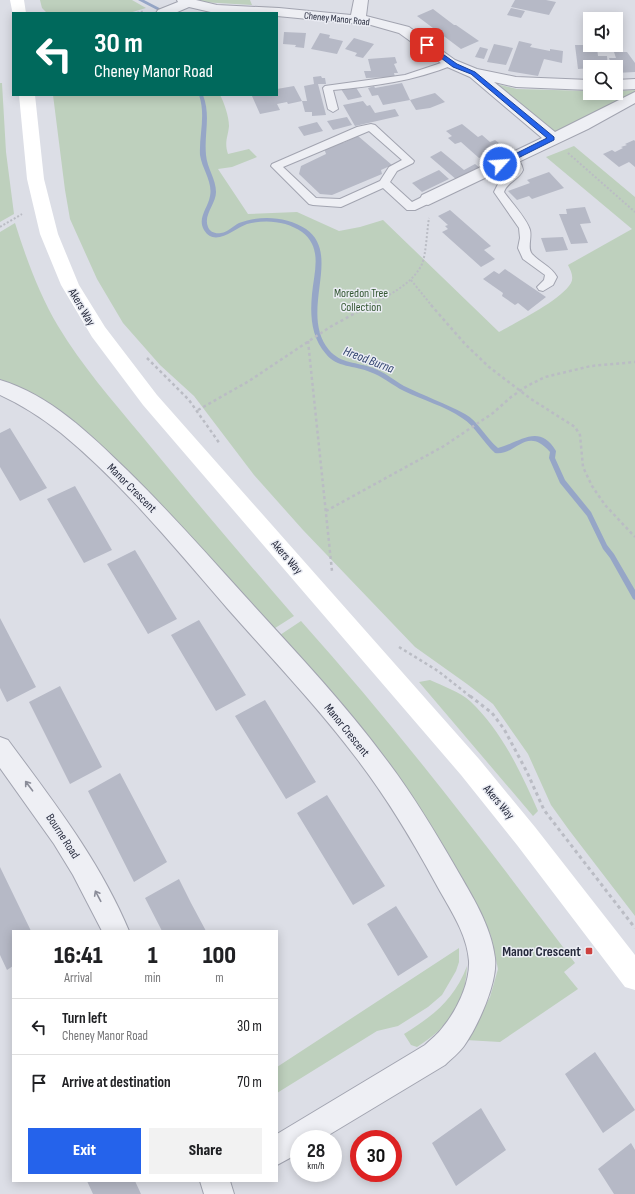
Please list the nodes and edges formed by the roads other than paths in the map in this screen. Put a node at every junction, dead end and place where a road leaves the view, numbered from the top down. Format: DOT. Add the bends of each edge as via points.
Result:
graph roads {
  1 [pos="17,0"];
  2 [pos="361,0"];
  3 [pos="177,6"];
  4 [pos="19,12"];
  5 [pos="264,12"];
  6 [pos="278,13"];
  7 [pos="358,18"];
  8 [pos="450,63"];
  9 [pos="473,73"];
  10 [pos="635,84"];
  11 [pos="583,85"];
  12 [pos="623,85"];
  13 [pos="27,96"];
  14 [pos="635,97"];
  15 [pos="333,109"];
  16 [pos="552,138"];
  17 [pos="512,159"];
  18 [pos="384,183"];
  19 [pos="430,206"];
  20 [pos="543,287"];
  21 [pos="0,387"];
  22 [pos="0,748"];
  23 [pos="115,930"];
  24 [pos="635,977"];
  25 [pos="278,1149"];
  1 -- 4 [label="main road"];
  2 -- 7 [label="street"];
  3 -- 5 [label="street, Cheney Manor Road"];
  6 -- 7 [label="street, Cheney Manor Road"];
  7 -- 8 [label="street, Cheney Manor Road" via="404,30"];
  8 -- 9 [label="street, Cheney Manor Road"];
  8 -- 15 [label="lane" via="399,80 328,88"];
  9 -- 11 [label="street, Cheney Manor Road" via="516,82"];
  9 -- 16 [label="street, Cheney Manor Road"];
  10 -- 12 [label="street"];
  13 -- 24 [label="main road, Akers Way" via="35,177 49,233 71,287 102,340 150,400 470,768 531,842"];
  14 -- 16 [label="street"];
  16 -- 17 [label="street"];
  17 -- 19 [label="street"];
  17 -- 20 [label="lane" via="518,165 516,174 502,185 499,192 524,228 524,248 527,256 551,277"];
  18 -- 18 [label="lane" via="341,203 314,201 276,166 361,129 372,127 409,161 393,169"];
  18 -- 19 [label="lane" via="411,207"];
  21 -- 25 [label="street, Manor Crescent" via="31,401 106,462 159,515 307,681 352,734 422,832 468,914 477,938 483,962 478,988 454,1037 435,1055"];
  23 -- 22 [label="street, Bourne Road, one-way" via="63,835"];
}
